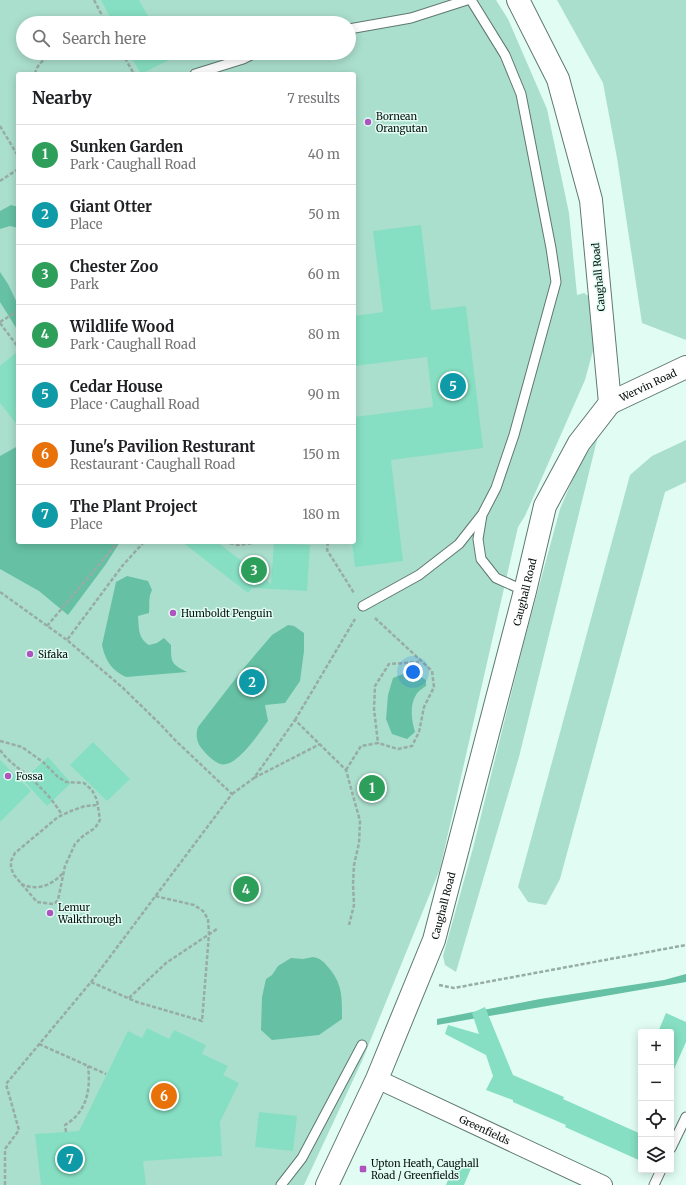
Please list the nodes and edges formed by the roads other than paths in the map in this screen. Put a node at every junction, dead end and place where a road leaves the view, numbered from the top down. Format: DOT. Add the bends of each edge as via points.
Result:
graph roads {
  1 [pos="467,0"];
  2 [pos="471,0"];
  3 [pos="518,0"];
  4 [pos="356,28"];
  5 [pos="241,60"];
  6 [pos="202,72"];
  7 [pos="686,367"];
  8 [pos="610,403"];
  9 [pos="482,515"];
  10 [pos="526,591"];
  11 [pos="363,606"];
  12 [pos="362,1045"];
  13 [pos="377,1079"];
  14 [pos="686,1116"];
  15 [pos="674,1142"];
  16 [pos="660,1173"];
  17 [pos="596,1183"];
  18 [pos="281,1185"];
  19 [pos="327,1185"];
  20 [pos="654,1185"];
  1 -- 4 [label="lane" via="411,18"];
  2 -- 9 [label="lane" via="505,55 520,94 556,282 514,435 496,488"];
  3 -- 8 [label="street, Caughall Road" via="558,79 591,200"];
  5 -- 6 [label="lane"];
  7 -- 8 [label="street, Wervin Road"];
  8 -- 10 [label="street, Caughall Road" via="579,443 545,506"];
  9 -- 10 [label="lane" via="478,539 480,559 496,578"];
  9 -- 11 [label="lane" via="459,544 419,575"];
  10 -- 13 [label="street, Caughall Road" via="434,940"];
  12 -- 18 [label="lane" via="302,1158"];
  13 -- 17 [label="street, Greenfields"];
  13 -- 19 [label="street, Caughall Road"];
  14 -- 15 [label="lane"];
  16 -- 20 [label="lane"];
}
